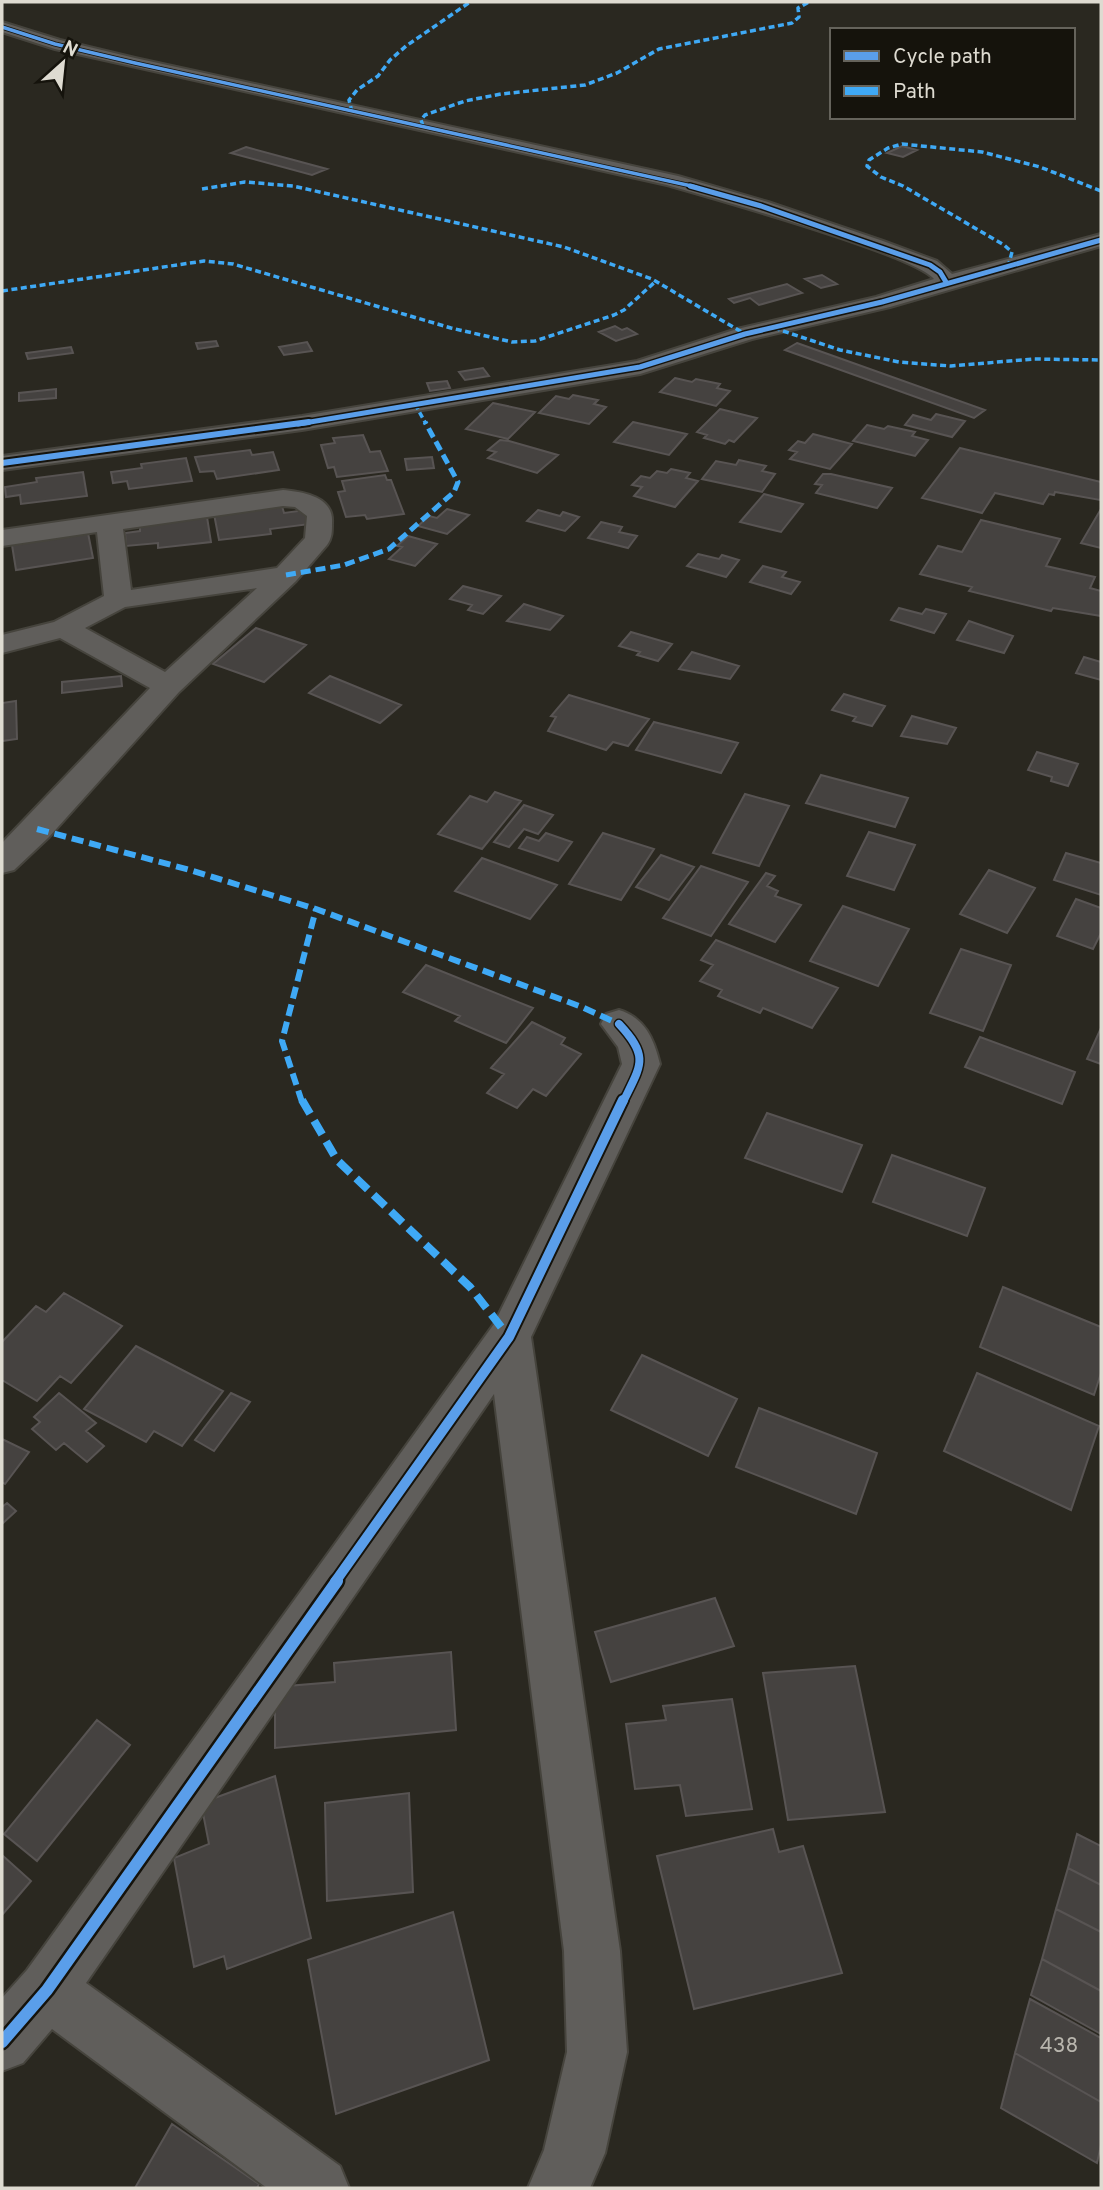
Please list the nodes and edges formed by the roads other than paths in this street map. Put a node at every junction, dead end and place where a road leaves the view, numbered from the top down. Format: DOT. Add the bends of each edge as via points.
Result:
graph roads {
  1 [pos="2,27"];
  2 [pos="1101,240"];
  3 [pos="946,282"];
  4 [pos="2,463"];
  5 [pos="109,522"];
  6 [pos="2,538"];
  7 [pos="286,575"];
  8 [pos="118,600"];
  9 [pos="64,628"];
  10 [pos="2,644"];
  11 [pos="168,686"];
  12 [pos="2,862"];
  13 [pos="619,1024"];
  14 [pos="509,1337"];
  15 [pos="47,1990"];
  16 [pos="2,2042"];
  17 [pos="318,2188"];
  18 [pos="559,2188"];
  1 -- 3 [label="street" via="135,63 671,180 886,248 930,265"];
  2 -- 3 [label="street"];
  3 -- 4 [label="street" via="745,334 640,367 302,423"];
  5 -- 6 [label="street"];
  5 -- 7 [label="street" via="283,498 302,500 320,513 318,539"];
  5 -- 8 [label="street"];
  7 -- 8 [label="street"];
  7 -- 11 [label="street"];
  8 -- 9 [label="street"];
  9 -- 10 [label="street"];
  9 -- 11 [label="street"];
  11 -- 12 [label="street"];
  13 -- 14 [label="street" via="636,1042 641,1063"];
  14 -- 15 [label="street"];
  14 -- 18 [label="street" via="592,1951 597,2052 574,2153"];
  15 -- 16 [label="street"];
  15 -- 17 [label="street"];
}
